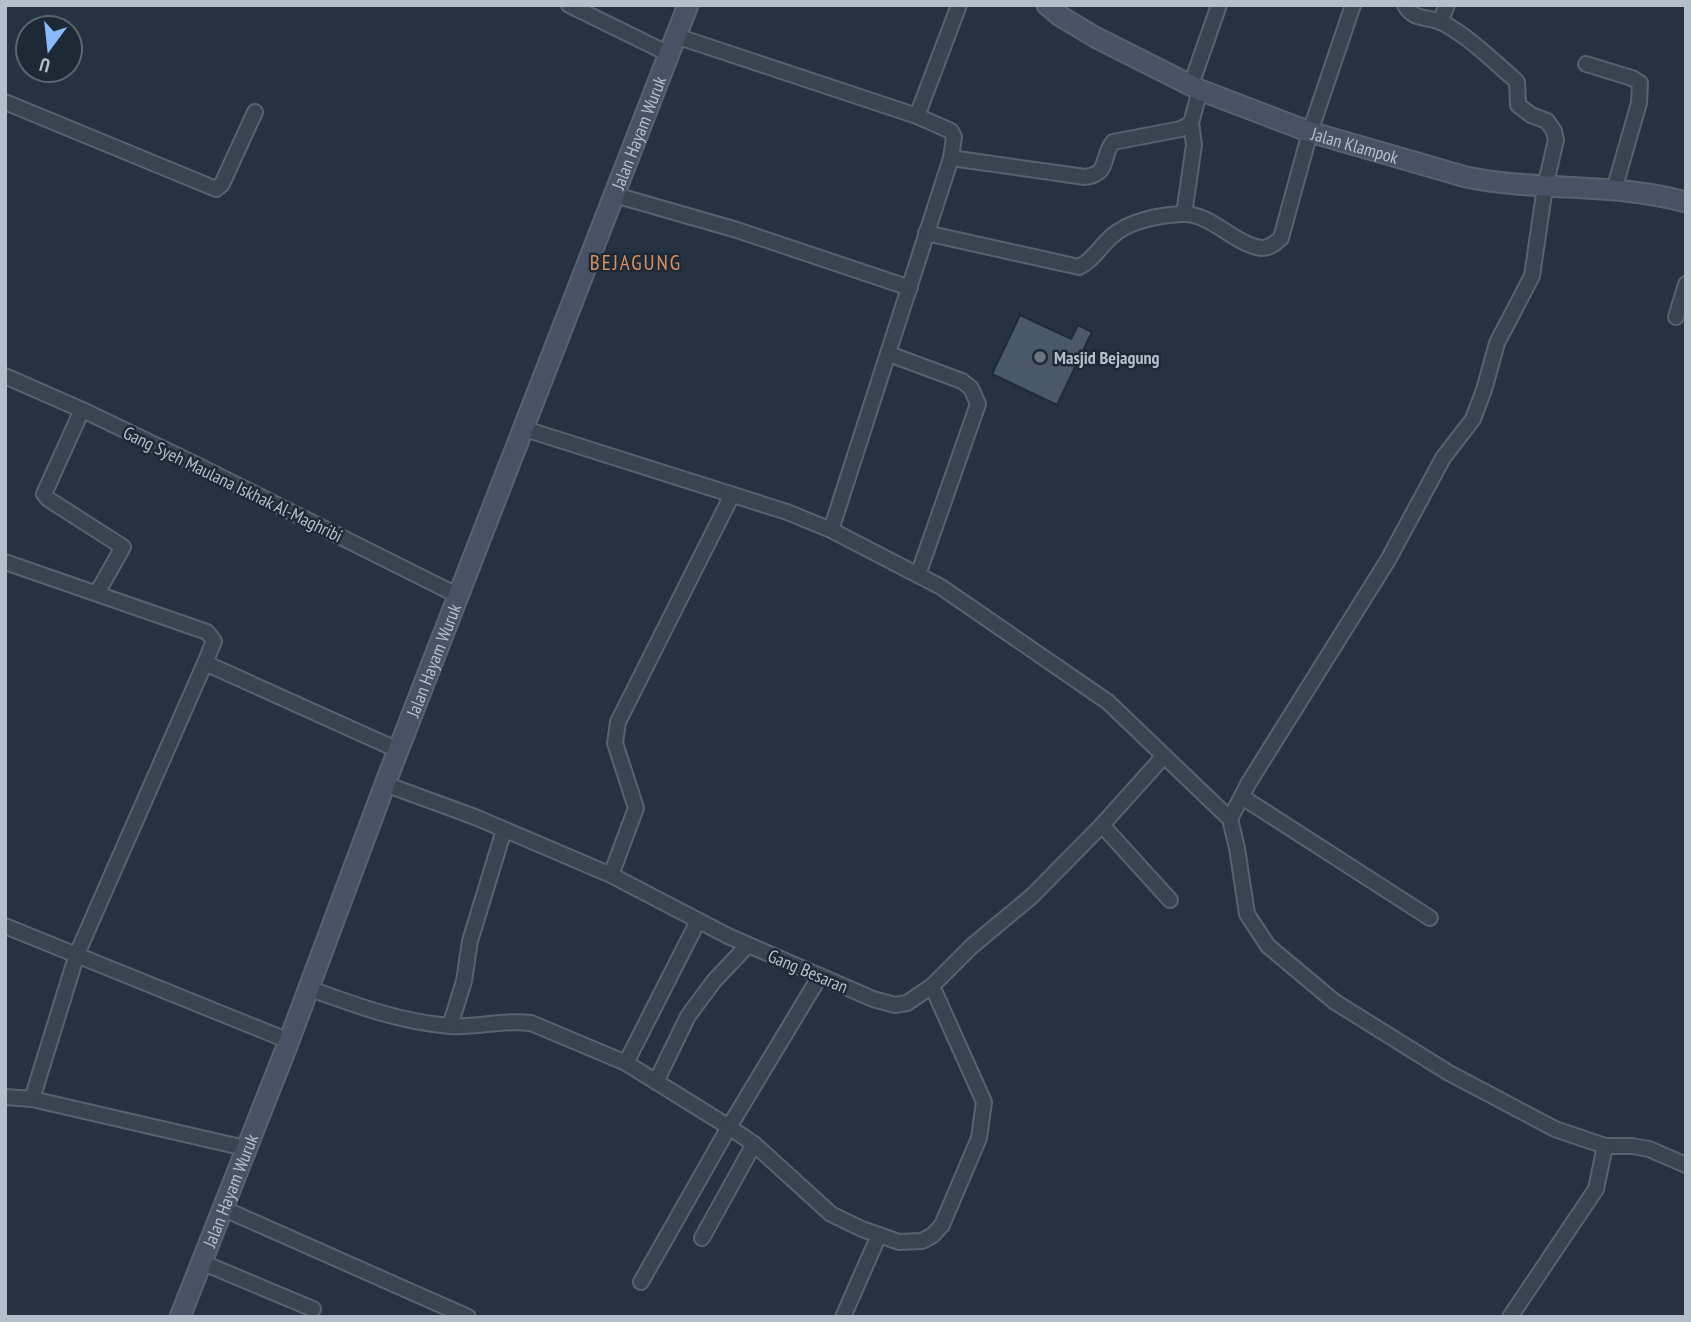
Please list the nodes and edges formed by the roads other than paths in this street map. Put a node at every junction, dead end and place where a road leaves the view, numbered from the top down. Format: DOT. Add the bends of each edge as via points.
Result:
graph roads {
  1 [pos="569,5"];
  2 [pos="688,5"];
  3 [pos="959,5"];
  4 [pos="1047,5"];
  5 [pos="1219,5"];
  6 [pos="1353,5"];
  7 [pos="1405,5"];
  8 [pos="1447,5"];
  9 [pos="1440,22"];
  10 [pos="672,45"];
  11 [pos="1586,64"];
  12 [pos="1196,88"];
  13 [pos="5,102"];
  14 [pos="255,112"];
  15 [pos="917,116"];
  16 [pos="1191,123"];
  17 [pos="1310,132"];
  18 [pos="951,158"];
  19 [pos="1545,187"];
  20 [pos="1614,190"];
  21 [pos="615,195"];
  22 [pos="1686,202"];
  23 [pos="1184,214"];
  24 [pos="926,233"];
  25 [pos="1686,284"];
  26 [pos="910,288"];
  27 [pos="1676,317"];
  28 [pos="889,354"];
  29 [pos="5,376"];
  30 [pos="82,410"];
  31 [pos="525,429"];
  32 [pos="733,495"];
  33 [pos="831,530"];
  34 [pos="5,562"];
  35 [pos="918,575"];
  36 [pos="97,593"];
  37 [pos="458,596"];
  38 [pos="205,663"];
  39 [pos="398,750"];
  40 [pos="1164,756"];
  41 [pos="385,784"];
  42 [pos="1242,797"];
  43 [pos="1230,819"];
  44 [pos="1102,825"];
  45 [pos="504,830"];
  46 [pos="611,875"];
  47 [pos="1170,900"];
  48 [pos="1430,918"];
  49 [pos="698,921"];
  50 [pos="5,926"];
  51 [pos="748,945"];
  52 [pos="76,954"];
  53 [pos="820,976"];
  54 [pos="932,986"];
  55 [pos="309,988"];
  56 [pos="450,1026"];
  57 [pos="289,1041"];
  58 [pos="626,1063"];
  59 [pos="656,1082"];
  60 [pos="5,1097"];
  61 [pos="32,1099"];
  62 [pos="729,1127"];
  63 [pos="754,1144"];
  64 [pos="1605,1146"];
  65 [pos="245,1148"];
  66 [pos="1686,1165"];
  67 [pos="222,1208"];
  68 [pos="879,1235"];
  69 [pos="702,1238"];
  70 [pos="201,1262"];
  71 [pos="641,1282"];
  72 [pos="313,1309"];
  73 [pos="180,1317"];
  74 [pos="468,1317"];
  75 [pos="843,1317"];
  76 [pos="1510,1317"];
  1 -- 10 [label="street"];
  2 -- 10 [label="main road, Jalan Hayam Wuruk"];
  3 -- 15 [label="street"];
  4 -- 12 [label="main road, Jalan Klampok" via="1095,37"];
  5 -- 12 [label="street"];
  6 -- 17 [label="street"];
  7 -- 9 [label="street" via="1415,16"];
  8 -- 9 [label="street"];
  9 -- 19 [label="street" via="1513,78 1518,104 1547,121 1554,131"];
  10 -- 15 [label="street"];
  10 -- 21 [label="main road, Jalan Hayam Wuruk"];
  11 -- 20 [label="street" via="1640,83 1639,103"];
  12 -- 16 [label="street"];
  12 -- 17 [label="main road, Jalan Klampok"];
  13 -- 14 [label="street" via="216,189"];
  15 -- 18 [label="street" via="951,131"];
  16 -- 18 [label="street" via="1167,133 1113,142 1095,176"];
  16 -- 23 [label="street" via="1194,145"];
  17 -- 19 [label="main road, Jalan Klampok" via="1466,177"];
  17 -- 23 [label="street" via="1281,238 1272,246 1253,246"];
  18 -- 24 [label="street"];
  19 -- 20 [label="main road, Jalan Klampok"];
  19 -- 42 [label="street" via="1532,276 1497,344 1473,419 1443,458 1388,559"];
  20 -- 22 [label="main road, Jalan Klampok"];
  21 -- 26 [label="street"];
  21 -- 31 [label="main road, Jalan Hayam Wuruk"];
  23 -- 24 [label="street" via="1127,227 1079,267"];
  24 -- 26 [label="street"];
  25 -- 27 [label="street"];
  26 -- 28 [label="street"];
  28 -- 33 [label="street"];
  28 -- 35 [label="street" via="962,381 978,404"];
  29 -- 30 [label="street, Gang Syeh Maulana Iskhak Al-Maghribi"];
  30 -- 36 [label="street" via="44,494 123,547"];
  30 -- 37 [label="street, Gang Syeh Maulana Iskhak Al-Maghribi"];
  31 -- 32 [label="street"];
  31 -- 37 [label="main road, Jalan Hayam Wuruk"];
  32 -- 33 [label="street"];
  32 -- 46 [label="street" via="618,722 615,743 636,808"];
  33 -- 35 [label="street"];
  34 -- 36 [label="street"];
  35 -- 40 [label="street" via="1108,702"];
  36 -- 38 [label="street" via="206,632 214,641"];
  37 -- 39 [label="main road, Jalan Hayam Wuruk"];
  38 -- 39 [label="street"];
  38 -- 52 [label="street"];
  39 -- 41 [label="main road, Jalan Hayam Wuruk"];
  40 -- 43 [label="street"];
  40 -- 44 [label="street, Gang Besaran"];
  41 -- 45 [label="street, Gang Besaran"];
  41 -- 55 [label="main road, Jalan Hayam Wuruk"];
  42 -- 43 [label="street"];
  42 -- 48 [label="street"];
  43 -- 64 [label="street" via="1247,914 1268,946 1335,1002 1449,1073 1555,1129"];
  44 -- 47 [label="street"];
  44 -- 54 [label="street, Gang Besaran"];
  45 -- 46 [label="street, Gang Besaran"];
  45 -- 56 [label="street"];
  46 -- 49 [label="street, Gang Besaran"];
  49 -- 51 [label="street, Gang Besaran"];
  49 -- 58 [label="street"];
  50 -- 52 [label="street"];
  51 -- 53 [label="street, Gang Besaran"];
  51 -- 59 [label="street" via="688,1016"];
  52 -- 57 [label="street"];
  52 -- 61 [label="street"];
  53 -- 54 [label="street, Gang Besaran" via="895,1005 907,1003"];
  53 -- 62 [label="street"];
  54 -- 68 [label="street" via="984,1102 979,1138 942,1225 933,1235 922,1241 899,1242"];
  55 -- 56 [label="street" via="385,1015"];
  55 -- 57 [label="main road, Jalan Hayam Wuruk"];
  56 -- 58 [label="street" via="531,1023"];
  57 -- 65 [label="main road, Jalan Hayam Wuruk"];
  58 -- 59 [label="street"];
  59 -- 62 [label="street"];
  60 -- 61 [label="street"];
  61 -- 65 [label="street"];
  62 -- 63 [label="street"];
  62 -- 71 [label="street"];
  63 -- 68 [label="street" via="831,1214"];
  63 -- 69 [label="street"];
  64 -- 66 [label="street" via="1640,1147"];
  64 -- 76 [label="street" via="1596,1189"];
  65 -- 67 [label="main road, Jalan Hayam Wuruk"];
  67 -- 70 [label="main road, Jalan Hayam Wuruk"];
  67 -- 74 [label="street"];
  68 -- 75 [label="street"];
  70 -- 72 [label="street"];
  70 -- 73 [label="main road, Jalan Hayam Wuruk"];
}
